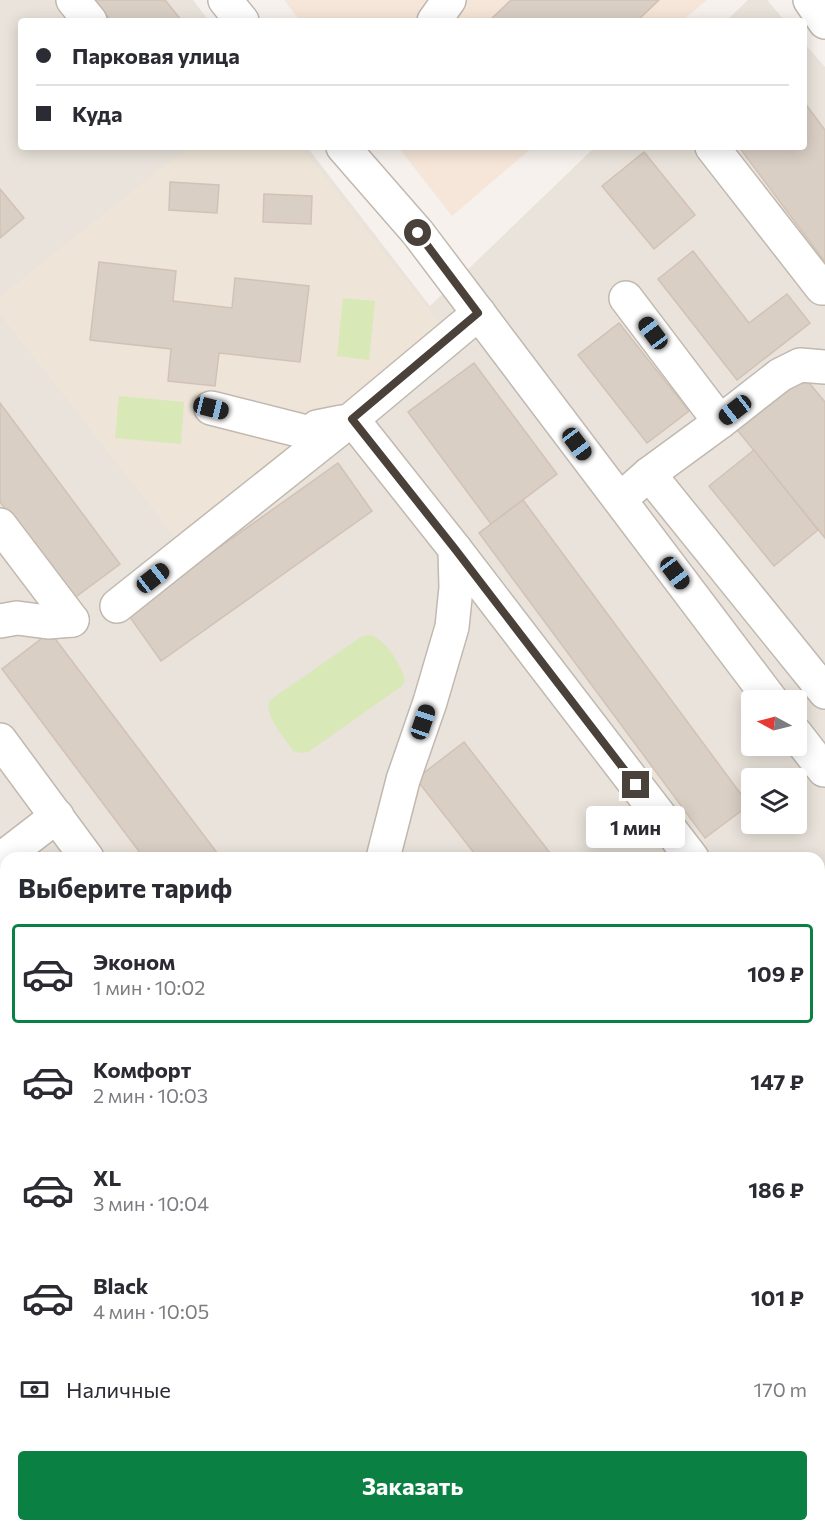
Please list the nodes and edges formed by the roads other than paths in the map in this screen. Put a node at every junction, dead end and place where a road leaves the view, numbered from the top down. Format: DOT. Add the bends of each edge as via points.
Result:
graph roads {
  1 [pos="73,0"];
  2 [pos="225,0"];
  3 [pos="449,0"];
  4 [pos="810,0"];
  5 [pos="88,18"];
  6 [pos="240,18"];
  7 [pos="436,18"];
  8 [pos="825,22"];
  9 [pos="352,150"];
  10 [pos="714,150"];
  11 [pos="825,288"];
  12 [pos="626,298"];
  13 [pos="478,313"];
  14 [pos="825,367"];
  15 [pos="211,408"];
  16 [pos="352,419"];
  17 [pos="720,422"];
  18 [pos="649,474"];
  19 [pos="620,500"];
  20 [pos="0,525"];
  21 [pos="455,549"];
  22 [pos="117,606"];
  23 [pos="0,621"];
  24 [pos="763,690"];
  25 [pos="825,692"];
  26 [pos="0,740"];
  27 [pos="807,748"];
  28 [pos="824,770"];
  29 [pos="57,816"];
  30 [pos="10,852"];
  31 [pos="83,852"];
  32 [pos="385,852"];
  33 [pos="687,852"];
  1 -- 5 [label="street"];
  2 -- 6 [label="street"];
  3 -- 7 [label="street"];
  4 -- 8 [label="street"];
  9 -- 13 [label="street"];
  10 -- 11 [label="street"];
  12 -- 17 [label="street"];
  13 -- 16 [label="street"];
  13 -- 19 [label="street"];
  14 -- 17 [label="street" via="800,365 780,375"];
  15 -- 16 [label="street" via="310,433 317,427"];
  16 -- 21 [label="street"];
  16 -- 22 [label="street"];
  17 -- 18 [label="street"];
  18 -- 19 [label="street"];
  18 -- 25 [label="street"];
  19 -- 24 [label="street"];
  20 -- 23 [label="street" via="72,621"];
  21 -- 32 [label="street" via="452,627"];
  21 -- 33 [label="street"];
  26 -- 29 [label="street"];
  27 -- 28 [label="street"];
  29 -- 30 [label="street"];
  29 -- 31 [label="street"];
}
